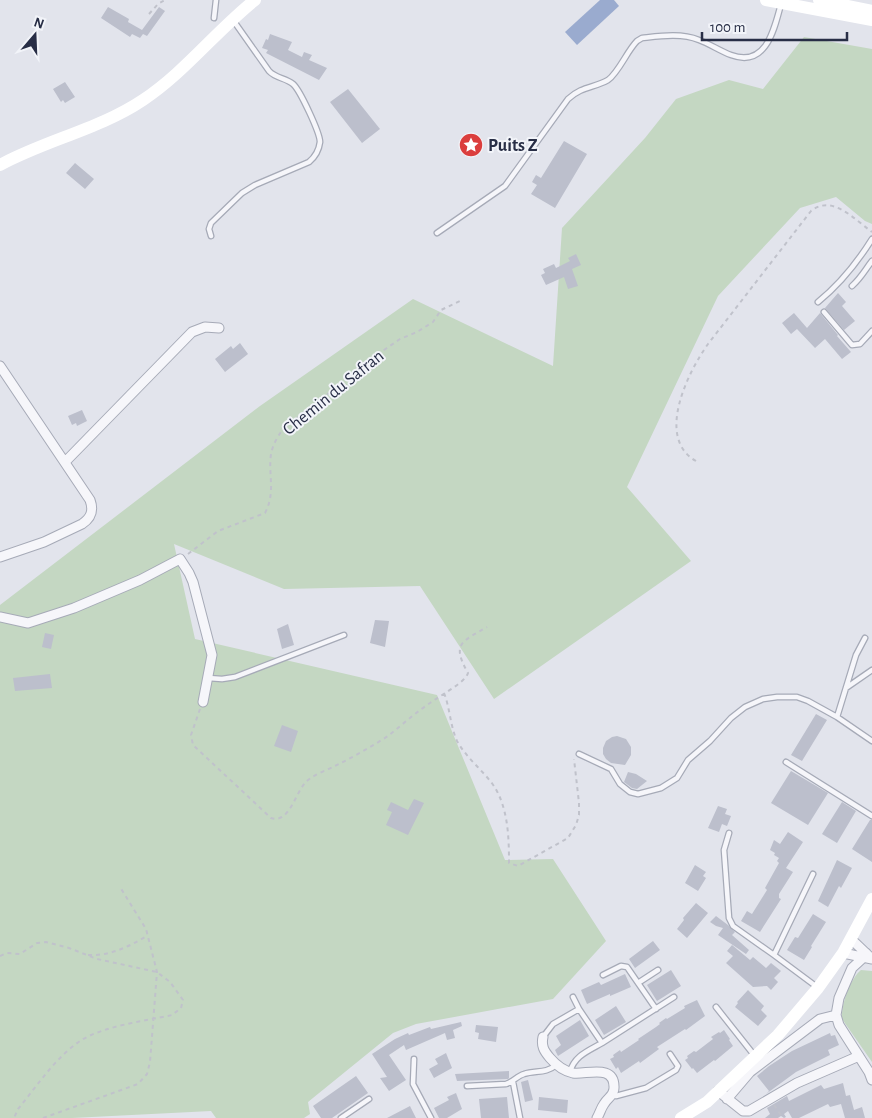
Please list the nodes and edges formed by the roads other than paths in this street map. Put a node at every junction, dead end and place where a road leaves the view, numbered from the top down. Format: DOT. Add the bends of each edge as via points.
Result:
graph roads {
  1 [pos="216,0"];
  2 [pos="255,0"];
  3 [pos="766,0"];
  4 [pos="818,0"];
  5 [pos="782,2"];
  6 [pos="872,11"];
  7 [pos="214,18"];
  8 [pos="233,19"];
  9 [pos="872,20"];
  10 [pos="0,165"];
  11 [pos="437,233"];
  12 [pos="211,236"];
  13 [pos="872,240"];
  14 [pos="872,261"];
  15 [pos="852,286"];
  16 [pos="818,302"];
  17 [pos="824,312"];
  18 [pos="218,328"];
  19 [pos="872,331"];
  20 [pos="0,366"];
  21 [pos="65,462"];
  22 [pos="0,557"];
  23 [pos="0,617"];
  24 [pos="344,635"];
  25 [pos="865,638"];
  26 [pos="872,670"];
  27 [pos="208,678"];
  28 [pos="846,688"];
  29 [pos="203,702"];
  30 [pos="837,717"];
  31 [pos="872,740"];
  32 [pos="579,754"];
  33 [pos="786,762"];
  34 [pos="872,816"];
  35 [pos="729,833"];
  36 [pos="812,874"];
  37 [pos="872,899"];
  38 [pos="851,939"];
  39 [pos="843,953"];
  40 [pos="774,955"];
  41 [pos="868,957"];
  42 [pos="658,970"];
  43 [pos="603,975"];
  44 [pos="638,983"];
  45 [pos="818,988"];
  46 [pos="573,996"];
  47 [pos="674,997"];
  48 [pos="716,1007"];
  49 [pos="579,1009"];
  50 [pos="656,1009"];
  51 [pos="836,1015"];
  52 [pos="543,1037"];
  53 [pos="602,1043"];
  54 [pos="670,1054"];
  55 [pos="859,1056"];
  56 [pos="755,1057"];
  57 [pos="414,1059"];
  58 [pos="556,1065"];
  59 [pos="570,1072"];
  60 [pos="872,1080"];
  61 [pos="513,1082"];
  62 [pos="467,1086"];
  63 [pos="613,1095"];
  64 [pos="722,1095"];
  65 [pos="370,1099"];
  66 [pos="341,1118"];
  67 [pos="431,1118"];
  68 [pos="520,1118"];
  69 [pos="597,1118"];
  70 [pos="681,1118"];
  1 -- 7 [label="lane"];
  2 -- 8 [label="main road"];
  3 -- 5 [label="main road"];
  4 -- 6 [label="main road"];
  5 -- 9 [label="main road"];
  5 -- 11 [label="lane" via="774,31 764,48 751,58 742,59 680,35 637,41 612,76 581,89 568,99 505,186"];
  8 -- 10 [label="main road" via="144,100"];
  8 -- 12 [label="lane" via="272,75 290,82 297,89 320,142 318,152 308,162 242,193 211,223 208,229"];
  13 -- 16 [label="lane" via="858,261"];
  14 -- 15 [label="lane" via="862,278"];
  17 -- 19 [label="lane" via="852,344 860,344"];
  18 -- 21 [label="street" via="205,327 192,332"];
  20 -- 21 [label="street"];
  21 -- 22 [label="street" via="90,500 92,514 69,531"];
  23 -- 27 [label="street" via="28,624 138,581 180,559 193,582 212,656"];
  24 -- 27 [label="lane" via="235,677"];
  25 -- 28 [label="lane"];
  26 -- 28 [label="lane"];
  27 -- 29 [label="street"];
  28 -- 30 [label="lane"];
  30 -- 31 [label="lane"];
  30 -- 32 [label="lane" via="797,697 763,699 731,718 688,760 676,778 661,788 638,794 620,784 611,770"];
  33 -- 34 [label="lane"];
  35 -- 40 [label="lane" via="724,850 729,918 733,926"];
  36 -- 40 [label="lane"];
  37 -- 38 [label="main road"];
  38 -- 39 [label="main road"];
  38 -- 41 [label="street"];
  39 -- 41 [label="street"];
  39 -- 45 [label="main road"];
  40 -- 45 [label="lane"];
  41 -- 51 [label="street" via="852,968 839,998"];
  42 -- 44 [label="lane"];
  43 -- 44 [label="lane" via="624,966"];
  44 -- 50 [label="lane"];
  45 -- 56 [label="main road"];
  46 -- 49 [label="lane"];
  47 -- 50 [label="lane"];
  48 -- 56 [label="lane"];
  49 -- 52 [label="lane" via="553,1024"];
  49 -- 53 [label="lane"];
  50 -- 53 [label="lane"];
  51 -- 55 [label="street"];
  51 -- 64 [label="street" via="820,1019"];
  52 -- 58 [label="street" via="545,1051"];
  53 -- 59 [label="lane" via="578,1057"];
  54 -- 63 [label="lane" via="678,1066 676,1070 646,1088"];
  55 -- 60 [label="street"];
  55 -- 64 [label="street" via="797,1083 749,1111 743,1111"];
  56 -- 64 [label="main road"];
  57 -- 67 [label="lane" via="413,1084"];
  58 -- 59 [label="street"];
  58 -- 61 [label="lane" via="545,1072 526,1073"];
  59 -- 63 [label="street" via="604,1072 612,1078"];
  61 -- 62 [label="lane"];
  61 -- 68 [label="lane"];
  63 -- 69 [label="street" via="605,1102"];
  64 -- 70 [label="main road"];
  65 -- 66 [label="lane"];
}
